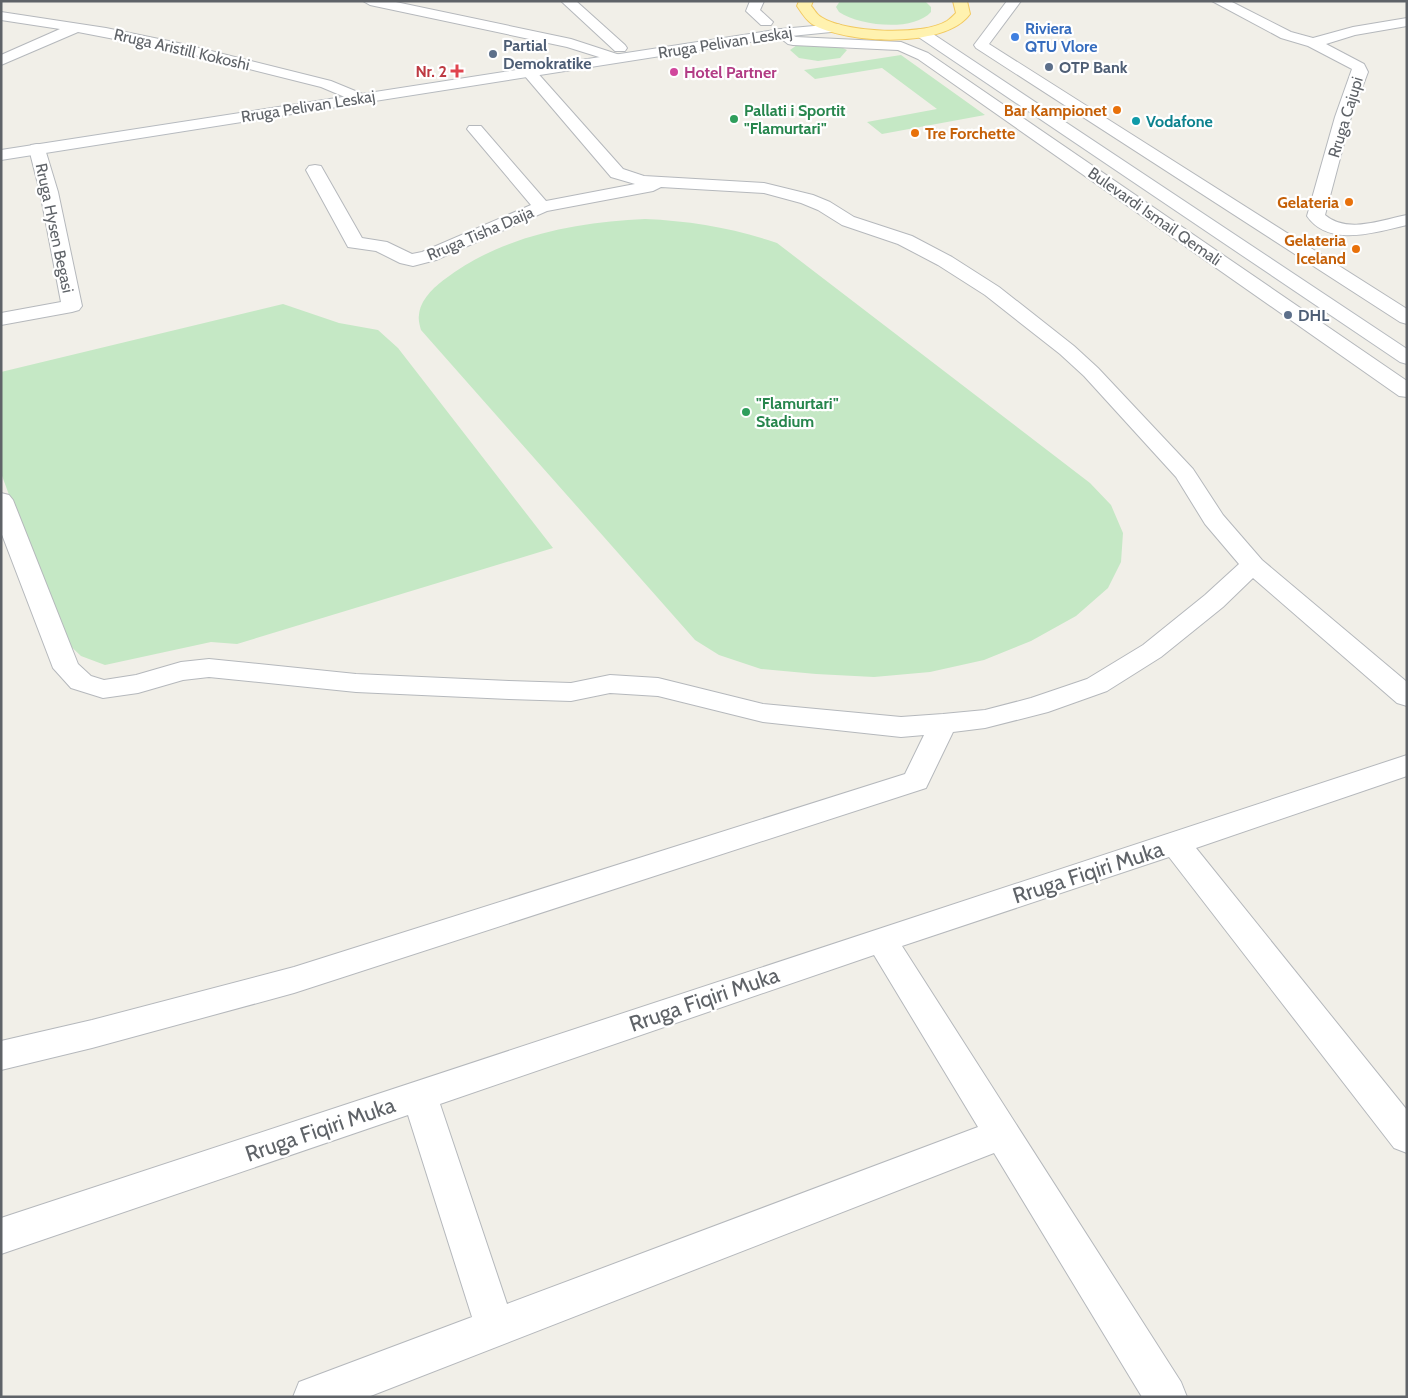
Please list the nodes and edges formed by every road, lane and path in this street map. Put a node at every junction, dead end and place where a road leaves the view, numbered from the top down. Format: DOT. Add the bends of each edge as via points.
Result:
graph roads {
  1 [pos="370,1"];
  2 [pos="568,1"];
  3 [pos="757,1"];
  4 [pos="1014,1"];
  5 [pos="1219,1"];
  6 [pos="805,4"];
  7 [pos="967,4"];
  8 [pos="1,16"];
  9 [pos="779,22"];
  10 [pos="1407,22"];
  11 [pos="77,27"];
  12 [pos="836,28"];
  13 [pos="922,33"];
  14 [pos="1314,43"];
  15 [pos="617,53"];
  16 [pos="1,61"];
  17 [pos="529,72"];
  18 [pos="360,98"];
  19 [pos="475,128"];
  20 [pos="37,149"];
  21 [pos="1,155"];
  22 [pos="315,170"];
  23 [pos="668,183"];
  24 [pos="542,207"];
  25 [pos="1407,220"];
  26 [pos="1407,318"];
  27 [pos="1,319"];
  28 [pos="1407,358"];
  29 [pos="1407,391"];
  30 [pos="1,500"];
  31 [pos="1252,565"];
  32 [pos="1407,697"];
  33 [pos="943,724"];
  34 [pos="1407,765"];
  35 [pos="1175,843"];
  36 [pos="881,940"];
  37 [pos="1,1056"];
  38 [pos="419,1095"];
  39 [pos="1002,1134"];
  40 [pos="1407,1137"];
  41 [pos="1,1236"];
  42 [pos="495,1327"];
  43 [pos="314,1397"];
  44 [pos="1166,1397"];
  1 -- 15 [label="street"];
  2 -- 15 [label="street"];
  3 -- 9 [label="street" via="753,11"];
  4 -- 26 [label="street" via="981,45"];
  5 -- 14 [label="street" via="1286,36"];
  6 -- 9 [label="street, Rruga Pelivan Leskaj"];
  6 -- 12 [label="main road" via="813,18"];
  7 -- 13 [label="main road" via="962,16 954,23"];
  8 -- 11 [label="street, Rruga Aristill Kokoshi"];
  9 -- 12 [label="street, Rruga Pelivan Leskaj"];
  9 -- 15 [label="street, Rruga Pelivan Leskaj"];
  9 -- 29 [label="street, Bulevardi Ismail Qemali" via="793,41 901,46 923,56"];
  10 -- 14 [label="street" via="1353,31"];
  11 -- 16 [label="street"];
  11 -- 18 [label="street, Rruga Aristill Kokoshi" via="143,39 326,84"];
  12 -- 13 [label="main road" via="878,35"];
  13 -- 28 [label="street, Bulevardi Ismail Qemali"];
  14 -- 25 [label="street, Rruga Cajupi" via="1352,62 1360,72 1343,117 1316,216 1330,227 1344,230"];
  15 -- 17 [label="street, Rruga Pelivan Leskaj"];
  17 -- 18 [label="street, Rruga Pelivan Leskaj"];
  17 -- 23 [label="street" via="617,173 642,181"];
  18 -- 20 [label="street, Rruga Pelivan Leskaj"];
  19 -- 24 [label="street"];
  20 -- 21 [label="street, Rruga Pelivan Leskaj"];
  20 -- 27 [label="street, Rruga Hysen Begasi" via="72,306"];
  22 -- 24 [label="street, Rruga Tisha Daija" via="355,243 380,246 413,260"];
  23 -- 24 [label="street"];
  23 -- 31 [label="street" via="764,188 807,199 848,221 905,240 992,291 1067,350 1152,435 1185,474 1212,519"];
  30 -- 33 [label="street" via="66,668 80,682 103,689 209,668 356,684 571,692 610,684 658,687 764,713 900,727"];
  31 -- 32 [label="street"];
  31 -- 33 [label="street" via="1214,601 1152,651 1097,685 1038,706 985,719"];
  33 -- 37 [label="street" via="916,781 294,980"];
  34 -- 35 [label="street, Rruga Fiqiri Muka"];
  35 -- 36 [label="street, Rruga Fiqiri Muka"];
  35 -- 40 [label="street"];
  36 -- 38 [label="street, Rruga Fiqiri Muka"];
  36 -- 39 [label="street"];
  38 -- 41 [label="street, Rruga Fiqiri Muka"];
  38 -- 42 [label="street"];
  39 -- 42 [label="street"];
  39 -- 44 [label="street"];
  42 -- 43 [label="street"];
}
